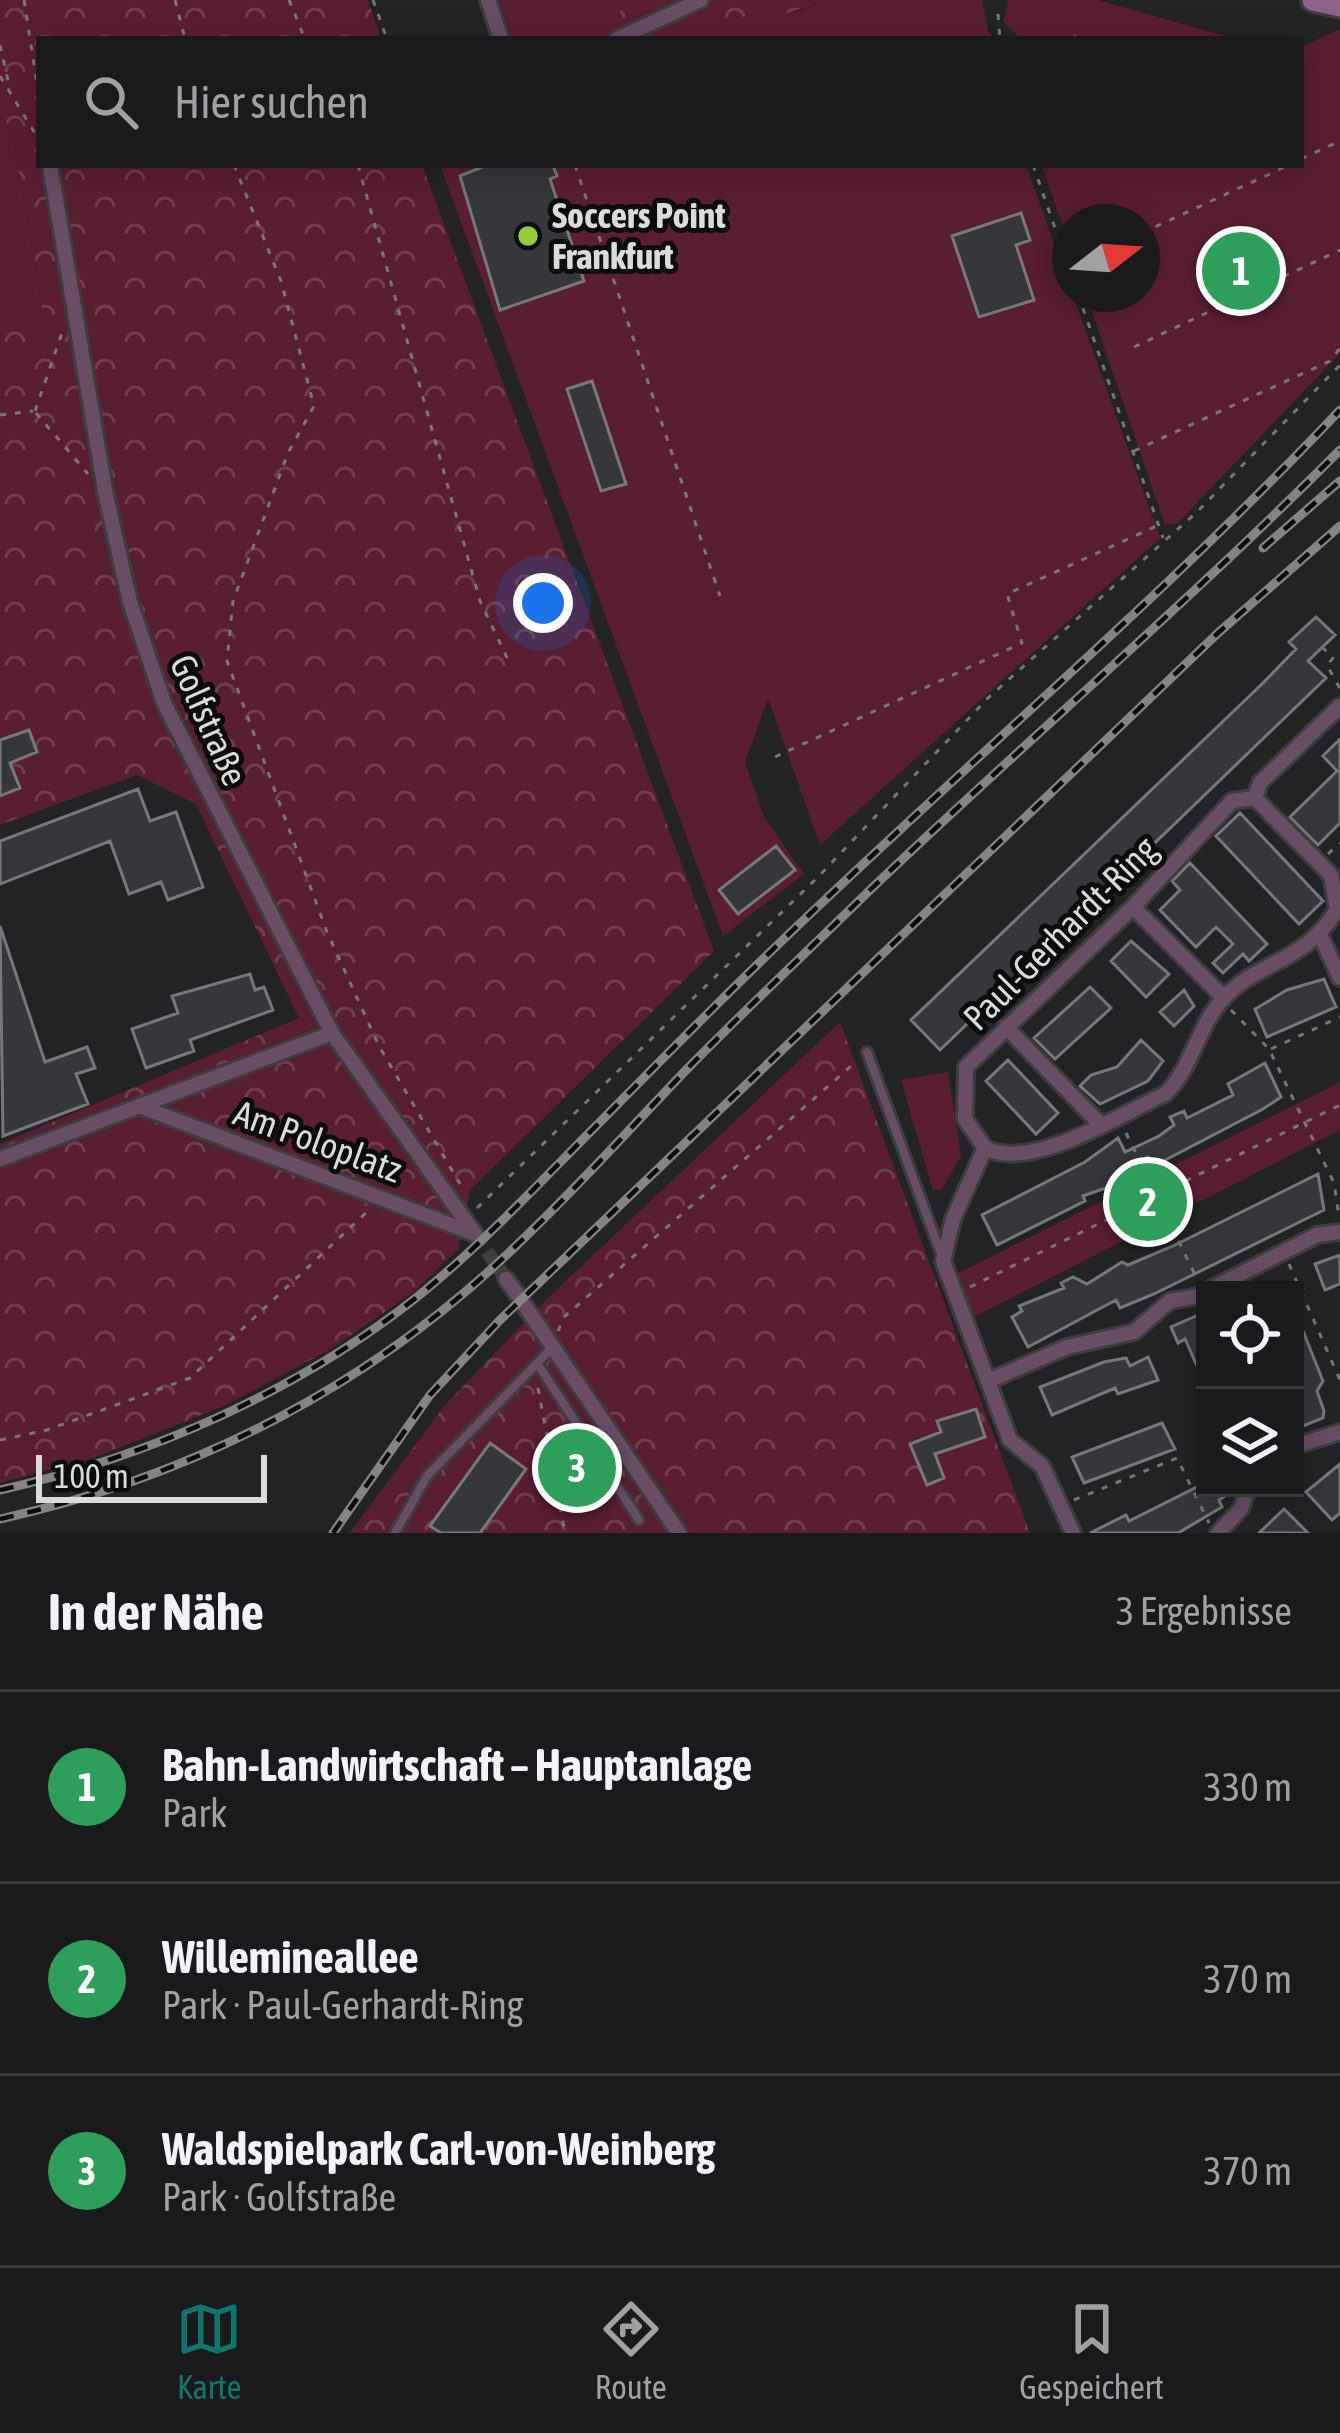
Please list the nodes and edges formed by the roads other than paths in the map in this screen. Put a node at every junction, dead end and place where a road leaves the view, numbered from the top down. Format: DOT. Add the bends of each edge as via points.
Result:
graph roads {
  1 [pos="488,0"];
  2 [pos="701,0"];
  3 [pos="1313,0"];
  4 [pos="1340,6"];
  5 [pos="500,36"];
  6 [pos="623,36"];
  7 [pos="50,168"];
  8 [pos="1340,706"];
  9 [pos="1255,798"];
  10 [pos="1133,907"];
  11 [pos="1339,910"];
  12 [pos="1321,937"];
  13 [pos="1340,978"];
  14 [pos="1224,998"];
  15 [pos="1006,1027"];
  16 [pos="332,1034"];
  17 [pos="867,1052"];
  18 [pos="139,1106"];
  19 [pos="1100,1124"];
  20 [pos="986,1148"];
  21 [pos="0,1159"];
  22 [pos="1340,1229"];
  23 [pos="475,1234"];
  24 [pos="944,1261"];
  25 [pos="506,1279"];
  26 [pos="1228,1281"];
  27 [pos="1196,1295"];
  28 [pos="552,1348"];
  29 [pos="537,1363"];
  30 [pos="988,1381"];
  31 [pos="1340,1432"];
  32 [pos="1304,1443"];
  33 [pos="1245,1497"];
  34 [pos="639,1520"];
  35 [pos="395,1533"];
  36 [pos="679,1533"];
  37 [pos="1073,1533"];
  38 [pos="1216,1533"];
  1 -- 5 [label="street"];
  2 -- 6 [label="street"];
  3 -- 4 [label="main road"];
  7 -- 16 [label="street, Golfstraße" via="130,602 164,703"];
  8 -- 9 [label="street, Paul-Gerhardt-Ring" via="1260,783"];
  9 -- 10 [label="street, Paul-Gerhardt-Ring" via="1232,801"];
  9 -- 11 [label="street" via="1330,875"];
  10 -- 14 [label="street"];
  10 -- 15 [label="street, Paul-Gerhardt-Ring"];
  11 -- 12 [label="street"];
  12 -- 13 [label="street"];
  12 -- 14 [label="street"];
  14 -- 19 [label="street" via="1180,1079"];
  15 -- 19 [label="street"];
  15 -- 20 [label="street, Paul-Gerhardt-Ring" via="966,1067 965,1119"];
  16 -- 18 [label="street, Am Poloplatz"];
  16 -- 23 [label="street, Golfstraße"];
  17 -- 24 [label="lane"];
  18 -- 21 [label="street, Am Poloplatz"];
  18 -- 23 [label="street, Am Poloplatz"];
  19 -- 20 [label="street" via="1042,1151"];
  20 -- 24 [label="street" via="953,1219"];
  22 -- 26 [label="street"];
  24 -- 30 [label="street"];
  25 -- 28 [label="street"];
  27 -- 30 [label="street" via="1170,1301 1134,1332 1067,1347"];
  28 -- 29 [label="lane"];
  28 -- 36 [label="street"];
  29 -- 34 [label="lane"];
  29 -- 35 [label="lane" via="428,1476"];
  30 -- 37 [label="street" via="1010,1440 1042,1466"];
  31 -- 32 [label="street"];
  33 -- 38 [label="street"];
}
